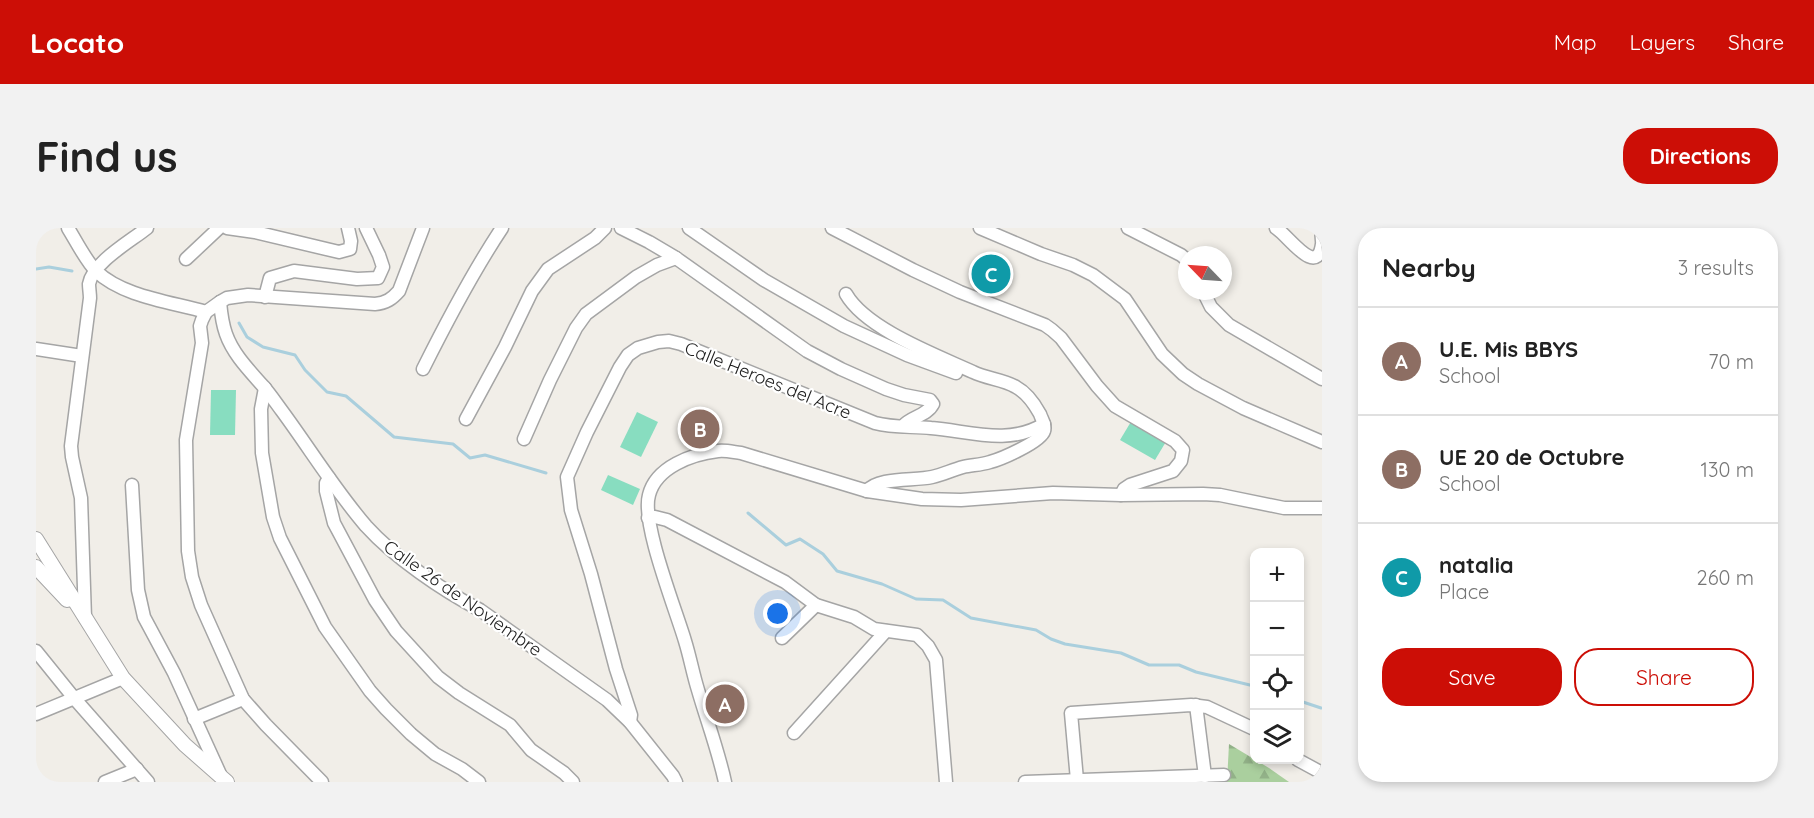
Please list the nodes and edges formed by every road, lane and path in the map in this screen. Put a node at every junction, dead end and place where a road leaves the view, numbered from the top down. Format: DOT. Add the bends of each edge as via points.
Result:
graph roads {
  1 [pos="68,228"];
  2 [pos="147,228"];
  3 [pos="219,228"];
  4 [pos="227,228"];
  5 [pos="348,228"];
  6 [pos="366,228"];
  7 [pos="423,228"];
  8 [pos="502,228"];
  9 [pos="605,228"];
  10 [pos="621,228"];
  11 [pos="689,228"];
  12 [pos="832,228"];
  13 [pos="980,228"];
  14 [pos="1128,228"];
  15 [pos="1276,228"];
  16 [pos="1321,228"];
  17 [pos="1322,243"];
  18 [pos="1178,253"];
  19 [pos="676,258"];
  20 [pos="186,259"];
  21 [pos="95,271"];
  22 [pos="846,294"];
  23 [pos="265,297"];
  24 [pos="1208,300"];
  25 [pos="220,302"];
  26 [pos="206,312"];
  27 [pos="36,349"];
  28 [pos="82,356"];
  29 [pos="423,369"];
  30 [pos="1322,379"];
  31 [pos="1007,382"];
  32 [pos="265,388"];
  33 [pos="466,419"];
  34 [pos="1044,424"];
  35 [pos="903,426"];
  36 [pos="524,440"];
  37 [pos="1322,442"];
  38 [pos="329,478"];
  39 [pos="132,485"];
  40 [pos="867,491"];
  41 [pos="1121,495"];
  42 [pos="1322,508"];
  43 [pos="648,518"];
  44 [pos="36,539"];
  45 [pos="36,567"];
  46 [pos="816,605"];
  47 [pos="85,619"];
  48 [pos="886,631"];
  49 [pos="782,638"];
  50 [pos="36,651"];
  51 [pos="123,678"];
  52 [pos="74,698"];
  53 [pos="243,699"];
  54 [pos="1196,705"];
  55 [pos="36,714"];
  56 [pos="194,719"];
  57 [pos="630,722"];
  58 [pos="1250,727"];
  59 [pos="794,733"];
  60 [pos="1304,762"];
  61 [pos="137,769"];
  62 [pos="1322,773"];
  63 [pos="1224,775"];
  64 [pos="1205,776"];
  65 [pos="224,779"];
  66 [pos="1077,780"];
  67 [pos="105,782"];
  68 [pos="148,782"];
  69 [pos="322,782"];
  70 [pos="479,782"];
  71 [pos="573,782"];
  72 [pos="676,782"];
  73 [pos="725,782"];
  74 [pos="946,782"];
  75 [pos="1025,782"];
  1 -- 21 [label="street"];
  2 -- 21 [label="street"];
  3 -- 20 [label="street"];
  4 -- 5 [label="street" via="339,252 350,249"];
  6 -- 23 [label="street" via="383,267 378,278 294,271 270,278"];
  7 -- 23 [label="street" via="399,291 388,301 375,304"];
  8 -- 29 [label="street"];
  9 -- 33 [label="street" via="548,269 532,291"];
  10 -- 19 [label="street"];
  11 -- 31 [label="street" via="764,280 844,326 992,387 1004,387"];
  12 -- 41 [label="street" via="960,292 1045,325 1061,338 1115,406 1180,446 1181,461 1173,471 1130,485"];
  13 -- 37 [label="street" via="1093,275 1125,299 1162,354 1183,374 1243,408"];
  14 -- 18 [label="street"];
  15 -- 17 [label="street" via="1312,258 1321,253"];
  16 -- 17 [label="street"];
  19 -- 35 [label="street" via="807,351 886,389 930,400 930,409"];
  19 -- 36 [label="street" via="636,277 586,314 550,380"];
  21 -- 26 [label="street" via="116,285"];
  21 -- 28 [label="street" via="89,284"];
  22 -- 31 [label="street" via="864,316 899,337 979,375"];
  23 -- 25 [label="street" via="248,295"];
  24 -- 30 [label="street" via="1229,325"];
  25 -- 26 [label="street"];
  25 -- 32 [label="street, Calle 26 de Noviembre" via="231,347"];
  26 -- 53 [label="street" via="200,326 202,344 186,440 188,551 201,605"];
  27 -- 28 [label="street"];
  28 -- 47 [label="street" via="71,446 81,498"];
  31 -- 34 [label="street" via="1033,402"];
  32 -- 38 [label="street, Calle 26 de Noviembre"];
  32 -- 70 [label="street" via="261,409 262,453 273,517 326,627 369,691 386,709 435,754"];
  34 -- 35 [label="street, Calle Heroes del Acre" via="1004,436"];
  34 -- 40 [label="street" via="1043,435 1035,441 990,462 932,477 872,485"];
  35 -- 57 [label="street, Calle Heroes del Acre" via="875,423 669,341 648,344 628,355 567,477 571,510"];
  38 -- 57 [label="street, Calle 26 de Noviembre" via="367,527 396,554 608,700"];
  38 -- 71 [label="street" via="326,491 334,523 396,631 438,677 510,725 531,750"];
  39 -- 56 [label="street" via="138,590 144,617"];
  40 -- 41 [label="street" via="961,500 1053,493"];
  40 -- 43 [label="street" via="741,453 720,451 697,454 656,478 648,496"];
  41 -- 42 [label="street" via="1220,495 1284,508"];
  43 -- 46 [label="street" via="667,520 687,530 785,582"];
  43 -- 73 [label="street"];
  44 -- 47 [label="street"];
  45 -- 47 [label="street"];
  46 -- 48 [label="street"];
  46 -- 49 [label="street"];
  47 -- 51 [label="street"];
  48 -- 59 [label="street"];
  48 -- 74 [label="street" via="917,635 936,660"];
  50 -- 52 [label="street"];
  51 -- 52 [label="street"];
  51 -- 65 [label="street" via="185,745"];
  52 -- 55 [label="street"];
  52 -- 61 [label="street"];
  53 -- 56 [label="street"];
  53 -- 69 [label="street"];
  54 -- 58 [label="street"];
  54 -- 64 [label="street"];
  54 -- 66 [label="street" via="1071,713"];
  56 -- 65 [label="street"];
  57 -- 72 [label="street, Calle 26 de Noviembre"];
  60 -- 62 [label="street"];
  61 -- 67 [label="street"];
  61 -- 68 [label="street"];
  63 -- 64 [label="street"];
  64 -- 66 [label="street"];
  66 -- 75 [label="street"];
}
